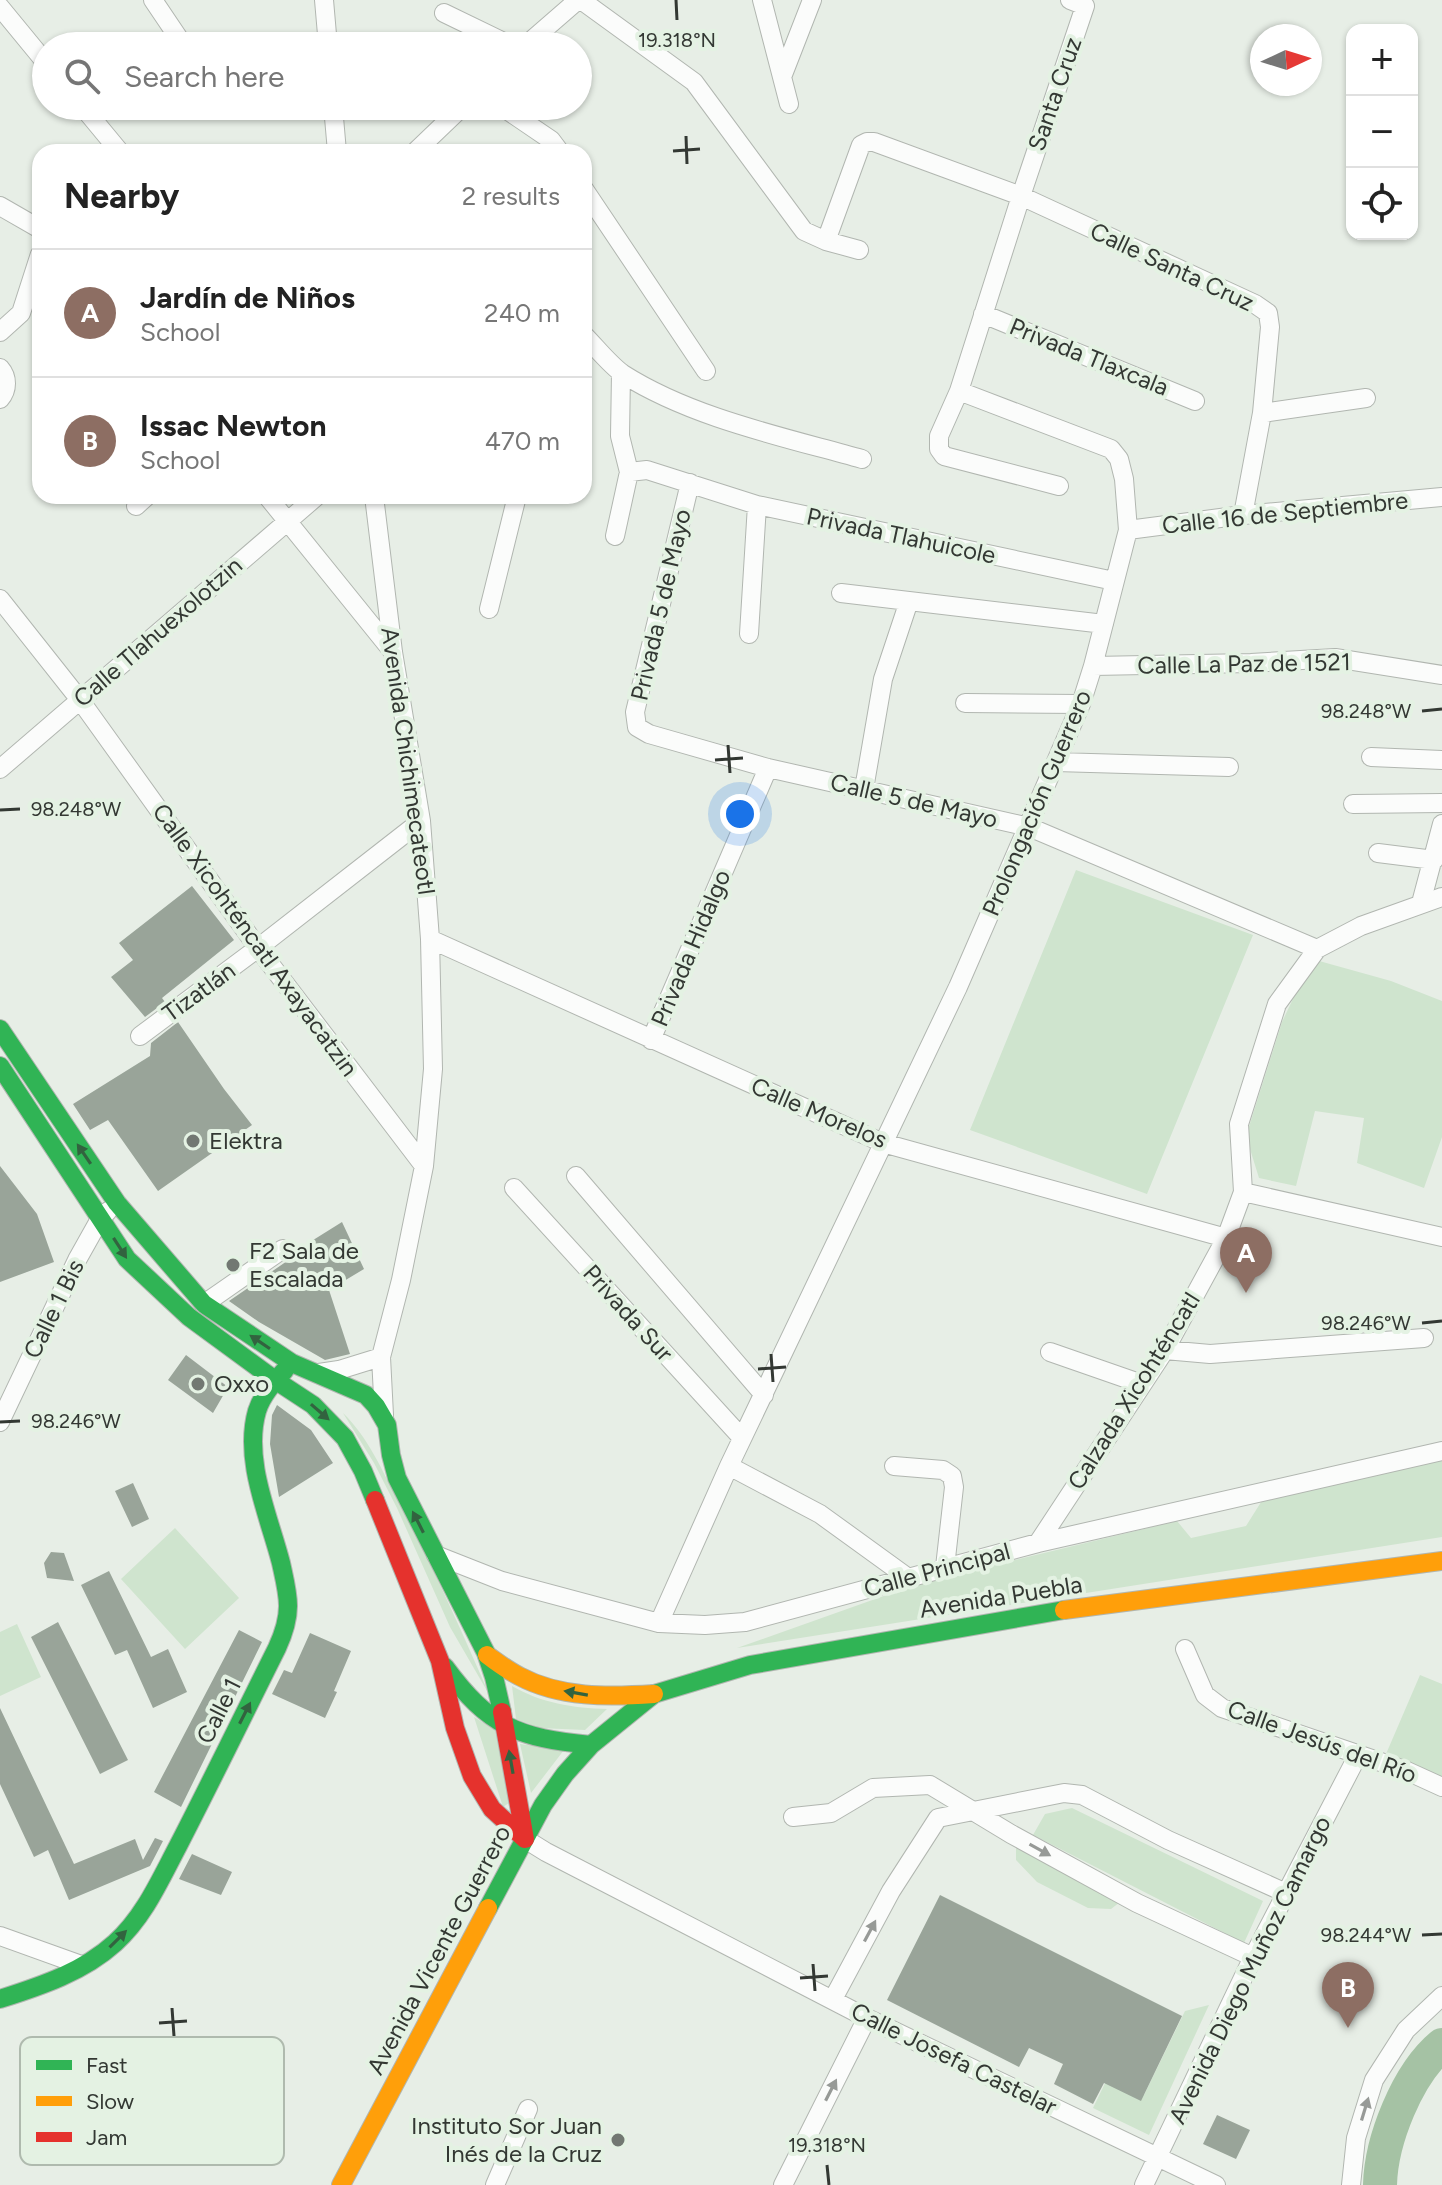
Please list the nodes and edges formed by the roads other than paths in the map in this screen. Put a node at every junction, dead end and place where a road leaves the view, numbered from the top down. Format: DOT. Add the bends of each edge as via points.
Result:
graph roads {
  1 [pos="153,0"];
  2 [pos="324,0"];
  3 [pos="580,0"];
  4 [pos="762,0"];
  5 [pos="812,0"];
  6 [pos="1070,0"];
  7 [pos="0,7"];
  8 [pos="444,13"];
  9 [pos="175,32"];
  10 [pos="327,32"];
  11 [pos="483,32"];
  12 [pos="542,32"];
  13 [pos="32,46"];
  14 [pos="782,77"];
  15 [pos="789,104"];
  16 [pos="93,120"];
  17 [pos="334,120"];
  18 [pos="448,120"];
  19 [pos="522,120"];
  20 [pos="112,144"];
  21 [pos="336,144"];
  22 [pos="423,144"];
  23 [pos="554,144"];
  24 [pos="1021,196"];
  25 [pos="592,201"];
  26 [pos="0,206"];
  27 [pos="32,224"];
  28 [pos="826,241"];
  29 [pos="859,250"];
  30 [pos="32,279"];
  31 [pos="983,314"];
  32 [pos="0,332"];
  33 [pos="592,343"];
  34 [pos="0,368"];
  35 [pos="706,371"];
  36 [pos="621,373"];
  37 [pos="959,391"];
  38 [pos="1366,398"];
  39 [pos="0,399"];
  40 [pos="1195,401"];
  41 [pos="1262,413"];
  42 [pos="862,459"];
  43 [pos="629,472"];
  44 [pos="690,483"];
  45 [pos="1059,486"];
  46 [pos="1442,497"];
  47 [pos="273,504"];
  48 [pos="308,504"];
  49 [pos="375,504"];
  50 [pos="515,504"];
  51 [pos="757,505"];
  52 [pos="1243,515"];
  53 [pos="287,522"];
  54 [pos="1128,530"];
  55 [pos="615,536"];
  56 [pos="1114,581"];
  57 [pos="841,593"];
  58 [pos="0,599"];
  59 [pos="909,601"];
  60 [pos="489,609"];
  61 [pos="1104,624"];
  62 [pos="749,634"];
  63 [pos="393,652"];
  64 [pos="1093,666"];
  65 [pos="1442,675"];
  66 [pos="80,700"];
  67 [pos="965,703"];
  68 [pos="1081,704"];
  69 [pos="637,727"];
  70 [pos="1371,757"];
  71 [pos="1442,760"];
  72 [pos="1056,762"];
  73 [pos="1229,767"];
  74 [pos="768,768"];
  75 [pos="0,769"];
  76 [pos="864,789"];
  77 [pos="1442,803"];
  78 [pos="1353,804"];
  79 [pos="421,821"];
  80 [pos="1442,824"];
  81 [pos="1029,827"];
  82 [pos="1378,853"];
  83 [pos="1434,860"];
  84 [pos="1442,897"];
  85 [pos="1421,903"];
  86 [pos="430,939"];
  87 [pos="258,948"];
  88 [pos="1317,949"];
  89 [pos="0,1029"];
  90 [pos="140,1036"];
  91 [pos="651,1040"];
  92 [pos="0,1066"];
  93 [pos="883,1143"];
  94 [pos="424,1166"];
  95 [pos="576,1176"];
  96 [pos="514,1188"];
  97 [pos="1243,1192"];
  98 [pos="117,1203"];
  99 [pos="100,1219"];
  100 [pos="1442,1237"];
  101 [pos="1226,1238"];
  102 [pos="283,1249"];
  103 [pos="204,1304"];
  104 [pos="1424,1338"];
  105 [pos="1165,1350"];
  106 [pos="1050,1352"];
  107 [pos="381,1357"];
  108 [pos="292,1363"];
  109 [pos="315,1374"];
  110 [pos="275,1380"];
  111 [pos="1142,1384"];
  112 [pos="764,1395"];
  113 [pos="384,1415"];
  114 [pos="0,1422"];
  115 [pos="742,1438"];
  116 [pos="390,1441"];
  117 [pos="1442,1451"];
  118 [pos="356,1456"];
  119 [pos="729,1466"];
  120 [pos="894,1466"];
  121 [pos="1038,1543"];
  122 [pos="436,1555"];
  123 [pos="1442,1561"];
  124 [pos="945,1567"];
  125 [pos="907,1577"];
  126 [pos="659,1623"];
  127 [pos="1185,1649"];
  128 [pos="487,1655"];
  129 [pos="440,1661"];
  130 [pos="654,1694"];
  131 [pos="505,1726"];
  132 [pos="591,1745"];
  133 [pos="1358,1755"];
  134 [pos="1442,1787"];
  135 [pos="972,1812"];
  136 [pos="793,1817"];
  137 [pos="525,1839"];
  138 [pos="1286,1893"];
  139 [pos="0,1936"];
  140 [pos="1253,1957"];
  141 [pos="81,1965"];
  142 [pos="1442,1996"];
  143 [pos="0,1999"];
  144 [pos="833,1999"];
  145 [pos="867,2018"];
  146 [pos="528,2109"];
  147 [pos="1158,2157"];
  148 [pos="341,2185"];
  149 [pos="495,2185"];
  150 [pos="783,2185"];
  151 [pos="1144,2185"];
  152 [pos="1216,2185"];
  153 [pos="1351,2185"];
  1 -- 9 [label="street"];
  2 -- 10 [label="street"];
  3 -- 12 [label="street"];
  3 -- 28 [label="street" via="694,82 804,231"];
  4 -- 14 [label="street"];
  5 -- 14 [label="street"];
  6 -- 24 [label="street, Santa Cruz" via="1085,6"];
  7 -- 13 [label="street"];
  8 -- 11 [label="street"];
  14 -- 15 [label="street"];
  16 -- 20 [label="street"];
  17 -- 21 [label="street"];
  18 -- 22 [label="street"];
  19 -- 23 [label="street"];
  24 -- 28 [label="street" via="867,142 861,145"];
  24 -- 31 [label="street"];
  24 -- 41 [label="street, Calle Santa Cruz" via="1268,313"];
  25 -- 35 [label="street"];
  26 -- 27 [label="street"];
  28 -- 29 [label="street"];
  30 -- 32 [label="street" via="21,313"];
  31 -- 37 [label="street"];
  31 -- 40 [label="street, Privada Tlaxcala"];
  33 -- 36 [label="street"];
  34 -- 39 [label="street" via="6,388"];
  36 -- 42 [label="street" via="716,418"];
  36 -- 43 [label="street" via="620,436"];
  37 -- 45 [label="street" via="939,436 944,456"];
  37 -- 54 [label="street, Prolongación Guerrero" via="1111,449 1124,479"];
  38 -- 41 [label="street"];
  41 -- 52 [label="street, Calle Santa Cruz"];
  43 -- 44 [label="street, Privada Tlahuicole" via="647,470"];
  43 -- 55 [label="street"];
  44 -- 51 [label="street, Privada Tlahuicole"];
  44 -- 69 [label="street, Privada 5 de Mayo" via="635,712"];
  46 -- 52 [label="street, Calle 16 de Septiembre"];
  47 -- 53 [label="street"];
  48 -- 53 [label="street, Calle Tlahuexolotzin"];
  49 -- 63 [label="street, Avenida Chichimecateotl"];
  50 -- 60 [label="street"];
  51 -- 56 [label="street, Privada Tlahuicole"];
  51 -- 62 [label="street"];
  52 -- 54 [label="street, Calle 16 de Septiembre"];
  53 -- 63 [label="street"];
  53 -- 66 [label="street, Calle Tlahuexolotzin"];
  54 -- 56 [label="street, Prolongación Guerrero"];
  56 -- 61 [label="street, Prolongación Guerrero"];
  57 -- 59 [label="street"];
  58 -- 66 [label="street, Calle Xicohténcatl Axayacatzin"];
  59 -- 61 [label="street"];
  59 -- 76 [label="street" via="883,679"];
  61 -- 64 [label="street, Prolongación Guerrero"];
  63 -- 79 [label="street, Avenida Chichimecateotl"];
  64 -- 65 [label="street, Calle La Paz de 1521" via="1335,658"];
  64 -- 68 [label="street, Prolongación Guerrero"];
  66 -- 75 [label="street, Calle Tlahuexolotzin"];
  66 -- 87 [label="street, Calle Xicohténcatl Axayacatzin"];
  67 -- 68 [label="street"];
  68 -- 72 [label="street, Prolongación Guerrero"];
  69 -- 74 [label="street, Calle 5 de Mayo"];
  70 -- 71 [label="street"];
  72 -- 73 [label="street"];
  72 -- 81 [label="street, Prolongación Guerrero"];
  74 -- 76 [label="street, Calle 5 de Mayo"];
  74 -- 91 [label="street, Privada Hidalgo"];
  76 -- 81 [label="street, Calle 5 de Mayo"];
  77 -- 78 [label="street"];
  79 -- 86 [label="street, Avenida Chichimecateotl"];
  79 -- 87 [label="street, Tizatlán"];
  80 -- 83 [label="street"];
  81 -- 88 [label="street, Calle 5 de Mayo"];
  81 -- 93 [label="street, Prolongación Guerrero"];
  82 -- 83 [label="street"];
  83 -- 85 [label="street"];
  84 -- 85 [label="street"];
  85 -- 88 [label="street"];
  86 -- 91 [label="street, Calle Morelos"];
  86 -- 94 [label="street, Avenida Chichimecateotl" via="433,1069"];
  87 -- 90 [label="street, Tizatlán"];
  87 -- 94 [label="street, Calle Xicohténcatl Axayacatzin"];
  88 -- 97 [label="street" via="1277,1004 1239,1124"];
  98 -- 89 [label="main road, one-way"];
  91 -- 93 [label="street, Calle Morelos"];
  92 -- 99 [label="main road"];
  93 -- 101 [label="street, Calle Morelos"];
  93 -- 112 [label="street, Prolongación Guerrero"];
  94 -- 107 [label="street, Avenida Chichimecateotl"];
  95 -- 112 [label="street"];
  96 -- 115 [label="street, Privada Sur"];
  97 -- 100 [label="street"];
  97 -- 101 [label="street, Calzada Xicohténcatl"];
  98 -- 99 [label="street, Calle 1 Bis"];
  98 -- 103 [label="main road"];
  99 -- 110 [label="main road, one-way" via="127,1259 158,1290"];
  99 -- 114 [label="street, Calle 1 Bis"];
  101 -- 105 [label="street, Calzada Xicohténcatl"];
  102 -- 103 [label="street"];
  108 -- 103 [label="main road, one-way"];
  104 -- 105 [label="street" via="1210,1354"];
  105 -- 111 [label="street, Calzada Xicohténcatl"];
  106 -- 111 [label="street"];
  107 -- 109 [label="street"];
  107 -- 113 [label="street, Avenida Chichimecateotl"];
  108 -- 109 [label="main road"];
  108 -- 110 [label="main road, Calle 1"];
  109 -- 113 [label="main road" via="359,1390"];
  110 -- 118 [label="main road, one-way" via="328,1418"];
  141 -- 110 [label="main road, Calle 1, one-way" via="117,1941 152,1895 284,1633 286,1587 262,1495 253,1430 257,1409"];
  111 -- 121 [label="street, Calzada Xicohténcatl"];
  112 -- 115 [label="street, Prolongación Guerrero"];
  113 -- 116 [label="main road"];
  115 -- 119 [label="street, Prolongación Guerrero"];
  116 -- 118 [label="main road"];
  122 -- 116 [label="main road, one-way" via="395,1474"];
  117 -- 121 [label="street, Calle Principal"];
  118 -- 129 [label="main road"];
  119 -- 125 [label="street" via="820,1514"];
  119 -- 126 [label="street, Prolongación Guerrero"];
  120 -- 124 [label="street" via="943,1470 952,1476"];
  121 -- 124 [label="street, Calle Principal"];
  122 -- 126 [label="street, Calle Principal" via="502,1581"];
  122 -- 128 [label="main road"];
  123 -- 130 [label="main road, Avenida Puebla" via="985,1623 750,1665"];
  124 -- 125 [label="street, Calle Principal"];
  125 -- 126 [label="street, Calle Principal" via="745,1622"];
  127 -- 133 [label="street, Calle Jesús del Río" via="1205,1695 1222,1708"];
  130 -- 128 [label="main road, one-way" via="586,1695 553,1688 521,1677"];
  128 -- 131 [label="main road"];
  129 -- 131 [label="main road" via="468,1697"];
  129 -- 137 [label="main road" via="472,1776 492,1809"];
  130 -- 132 [label="main road, Avenida Puebla"];
  131 -- 132 [label="main road" via="561,1743"];
  137 -- 131 [label="main road, one-way"];
  132 -- 137 [label="main road, Avenida Vicente Guerrero" via="543,1805"];
  133 -- 134 [label="street, Calle Jesús del Río"];
  133 -- 138 [label="street, Avenida Diego Muñoz Camargo"];
  135 -- 136 [label="street" via="930,1785 873,1788 831,1813"];
  135 -- 138 [label="street" via="1064,1793 1082,1795"];
  135 -- 140 [label="street, one-way" via="1137,1903"];
  144 -- 135 [label="street, one-way" via="922,1839 938,1818"];
  137 -- 144 [label="street, Calle Josefa Castelar"];
  137 -- 148 [label="main road, Avenida Vicente Guerrero"];
  138 -- 140 [label="street, Avenida Diego Muñoz Camargo"];
  139 -- 141 [label="street"];
  140 -- 147 [label="street, Avenida Diego Muñoz Camargo"];
  141 -- 143 [label="main road, Calle 1" via="46,1985"];
  153 -- 142 [label="street, one-way" via="1356,2138 1374,2080 1406,2030"];
  144 -- 145 [label="street, Calle Josefa Castelar"];
  145 -- 147 [label="street, Calle Josefa Castelar"];
  150 -- 145 [label="street, one-way"];
  146 -- 149 [label="street"];
  147 -- 151 [label="street, Avenida Diego Muñoz Camargo"];
  147 -- 152 [label="street, Calle Josefa Castelar"];
}
